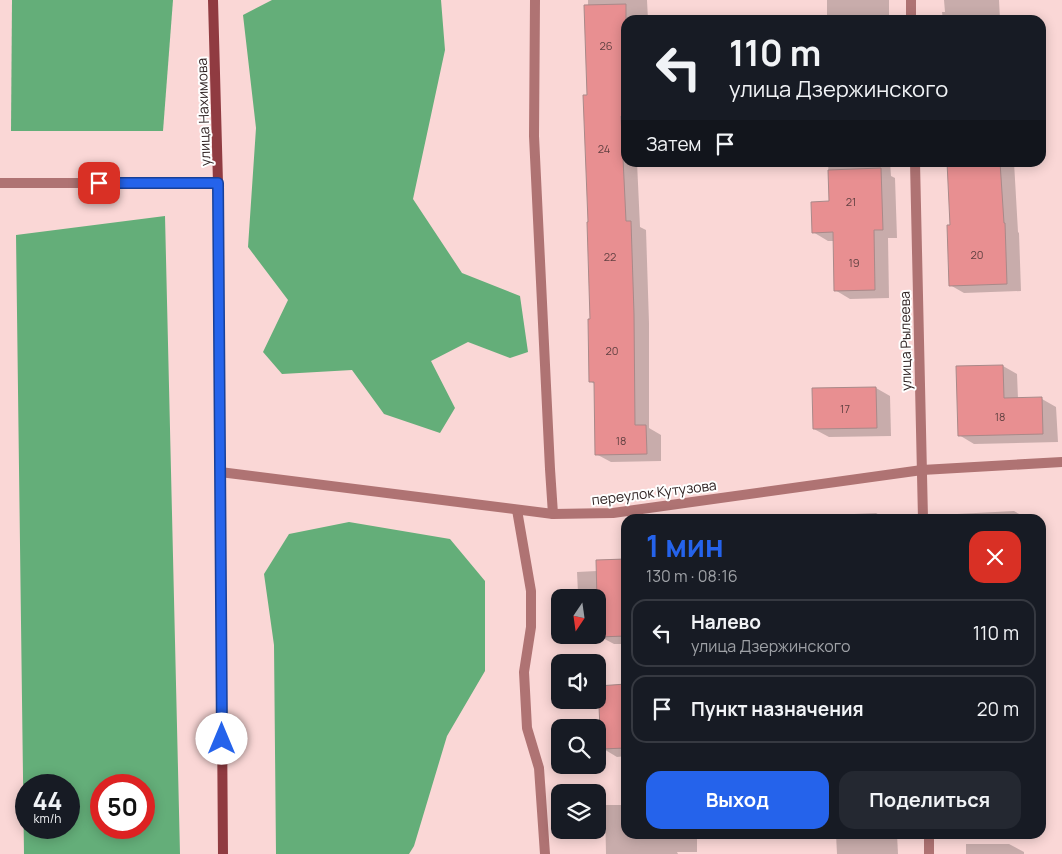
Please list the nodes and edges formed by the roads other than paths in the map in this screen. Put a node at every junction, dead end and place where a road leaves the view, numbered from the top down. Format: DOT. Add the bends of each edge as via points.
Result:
graph roads {
  1 [pos="213,0"];
  2 [pos="535,0"];
  3 [pos="911,0"];
  4 [pos="911,15"];
  5 [pos="915,167"];
  6 [pos="0,183"];
  7 [pos="218,183"];
  8 [pos="1062,462"];
  9 [pos="922,470"];
  10 [pos="220,472"];
  11 [pos="517,510"];
  12 [pos="554,514"];
  13 [pos="923,514"];
  14 [pos="929,839"];
  15 [pos="223,854"];
  16 [pos="545,854"];
  17 [pos="929,854"];
  1 -- 7 [label="main road, улица Нахимова"];
  2 -- 12 [label="street" via="534,136"];
  3 -- 4 [label="street"];
  5 -- 9 [label="street, улица Рылеева"];
  6 -- 7 [label="street"];
  7 -- 10 [label="main road, улица Нахимова"];
  8 -- 9 [label="street, переулок Кутузова"];
  9 -- 12 [label="street, переулок Кутузова" via="613,513"];
  9 -- 13 [label="street, улица Рылеева"];
  10 -- 11 [label="street, переулок Кутузова"];
  10 -- 15 [label="main road, улица Нахимова"];
  11 -- 12 [label="street, переулок Кутузова"];
  11 -- 16 [label="street" via="531,591 531,628 524,672 527,728 539,768"];
  14 -- 17 [label="street"];
}
